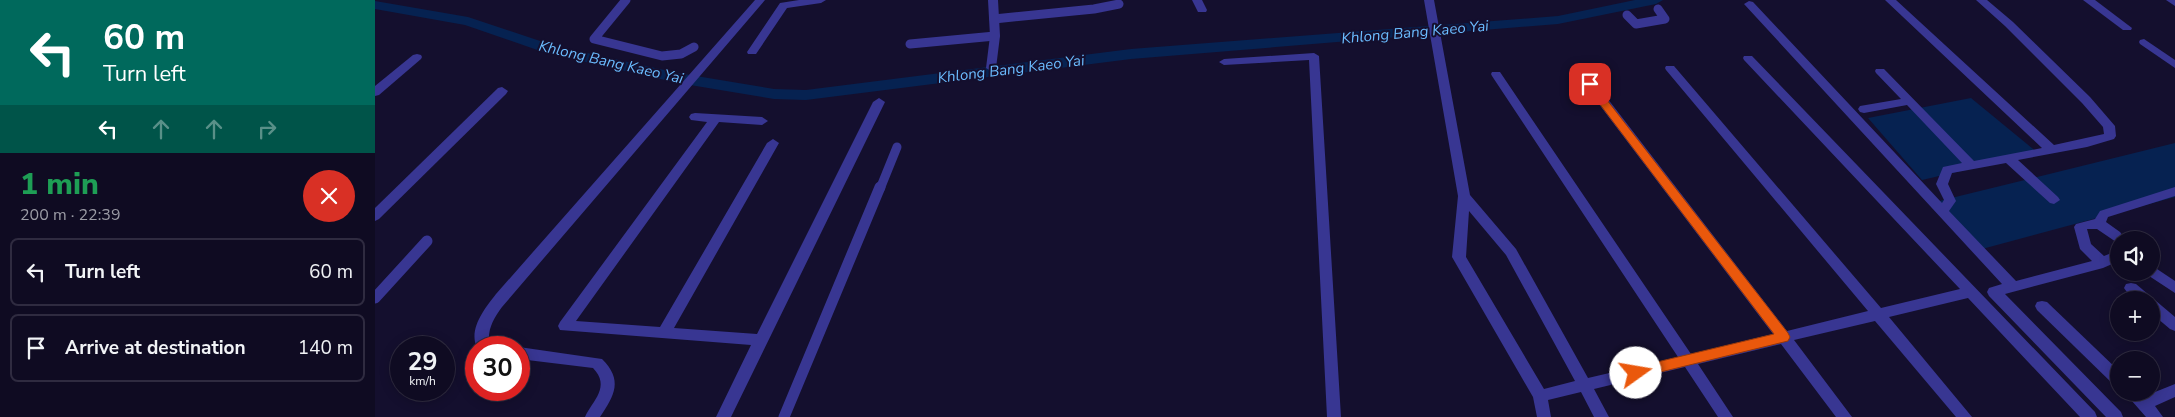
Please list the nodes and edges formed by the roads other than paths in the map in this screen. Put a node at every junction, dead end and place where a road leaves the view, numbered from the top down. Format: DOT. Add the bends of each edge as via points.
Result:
graph roads {
  1 [pos="626,0"];
  2 [pos="760,0"];
  3 [pos="821,0"];
  4 [pos="993,0"];
  5 [pos="1429,0"];
  6 [pos="1890,0"];
  7 [pos="1981,0"];
  8 [pos="2088,0"];
  9 [pos="2171,0"];
  10 [pos="2175,3"];
  11 [pos="1119,4"];
  12 [pos="1749,4"];
  13 [pos="1658,9"];
  14 [pos="1627,15"];
  15 [pos="994,19"];
  16 [pos="2127,28"];
  17 [pos="995,36"];
  18 [pos="2144,42"];
  19 [pos="910,44"];
  20 [pos="694,47"];
  21 [pos="752,52"];
  22 [pos="417,57"];
  23 [pos="1748,58"];
  24 [pos="1224,62"];
  25 [pos="2175,65"];
  26 [pos="991,68"];
  27 [pos="1670,68"];
  28 [pos="1880,71"];
  29 [pos="1496,74"];
  30 [pos="1590,84"];
  31 [pos="502,90"];
  32 [pos="375,92"];
  33 [pos="1910,101"];
  34 [pos="879,102"];
  35 [pos="1864,109"];
  36 [pos="695,117"];
  37 [pos="716,118"];
  38 [pos="762,121"];
  39 [pos="773,143"];
  40 [pos="897,146"];
  41 [pos="2052,150"];
  42 [pos="2007,157"];
  43 [pos="1971,165"];
  44 [pos="2175,192"];
  45 [pos="1464,196"];
  46 [pos="2055,200"];
  47 [pos="1942,211"];
  48 [pos="375,216"];
  49 [pos="2099,224"];
  50 [pos="2110,232"];
  51 [pos="427,241"];
  52 [pos="2110,260"];
  53 [pos="2103,263"];
  54 [pos="2160,277"];
  55 [pos="2013,287"];
  56 [pos="2131,288"];
  57 [pos="2175,288"];
  58 [pos="2135,291"];
  59 [pos="1971,292"];
  60 [pos="375,298"];
  61 [pos="2042,306"];
  62 [pos="2160,312"];
  63 [pos="1878,314"];
  64 [pos="2175,325"];
  65 [pos="664,333"];
  66 [pos="481,336"];
  67 [pos="1784,337"];
  68 [pos="761,340"];
  69 [pos="530,354"];
  70 [pos="1689,360"];
  71 [pos="2110,372"];
  72 [pos="1584,385"];
  73 [pos="2175,390"];
  74 [pos="1540,396"];
  75 [pos="2140,401"];
  76 [pos="2143,404"];
  77 [pos="592,417"];
  78 [pos="723,417"];
  79 [pos="783,417"];
  80 [pos="1334,417"];
  81 [pos="1544,417"];
  82 [pos="1602,417"];
  83 [pos="1726,417"];
  84 [pos="1845,417"];
  85 [pos="1965,417"];
  86 [pos="2090,417"];
  87 [pos="2115,417"];
  88 [pos="2156,417"];
  1 -- 20 [label="lane" via="594,39 662,56 681,54"];
  2 -- 66 [label="street" via="486,317"];
  3 -- 21 [label="street" via="784,5"];
  4 -- 15 [label="street"];
  5 -- 45 [label="street"];
  6 -- 41 [label="street"];
  7 -- 41 [label="street" via="2009,24 2109,126 2110,136"];
  8 -- 16 [label="street"];
  9 -- 10 [label="street"];
  11 -- 15 [label="lane"];
  12 -- 47 [label="street"];
  13 -- 14 [label="lane" via="1665,19 1636,24"];
  15 -- 17 [label="street"];
  17 -- 19 [label="lane"];
  17 -- 26 [label="street"];
  18 -- 25 [label="street"];
  22 -- 32 [label="street"];
  23 -- 59 [label="street"];
  24 -- 80 [label="street" via="1314,56"];
  27 -- 63 [label="street"];
  28 -- 33 [label="street"];
  29 -- 70 [label="street"];
  30 -- 67 [label="street"];
  31 -- 48 [label="street"];
  33 -- 35 [label="street"];
  33 -- 43 [label="street"];
  34 -- 68 [label="street"];
  36 -- 37 [label="street"];
  37 -- 38 [label="street"];
  37 -- 65 [label="street" via="565,326"];
  39 -- 65 [label="street"];
  40 -- 79 [label="lane"];
  41 -- 42 [label="street"];
  42 -- 43 [label="street"];
  42 -- 46 [label="street"];
  43 -- 47 [label="street" via="1947,170 1942,184 1950,201"];
  44 -- 49 [label="street" via="2104,214"];
  45 -- 72 [label="street" via="1511,252"];
  45 -- 74 [label="street" via="1459,257"];
  47 -- 55 [label="street"];
  49 -- 50 [label="street"];
  49 -- 53 [label="street" via="2087,223 2079,227 2085,246"];
  51 -- 60 [label="lane"];
  52 -- 53 [label="street"];
  53 -- 55 [label="street"];
  54 -- 57 [label="street"];
  55 -- 87 [label="street" via="1994,292"];
  56 -- 58 [label="street"];
  59 -- 63 [label="street"];
  59 -- 86 [label="street"];
  61 -- 71 [label="street"];
  62 -- 64 [label="street"];
  63 -- 67 [label="street"];
  63 -- 85 [label="street"];
  65 -- 68 [label="street"];
  67 -- 70 [label="street"];
  67 -- 84 [label="street"];
  68 -- 78 [label="street"];
  69 -- 77 [label="street" via="597,362 605,369 610,383 603,402"];
  70 -- 72 [label="street"];
  70 -- 83 [label="street"];
  72 -- 74 [label="street"];
  72 -- 82 [label="street"];
  73 -- 76 [label="street"];
  74 -- 81 [label="street"];
  75 -- 76 [label="street"];
  76 -- 88 [label="street"];
}
